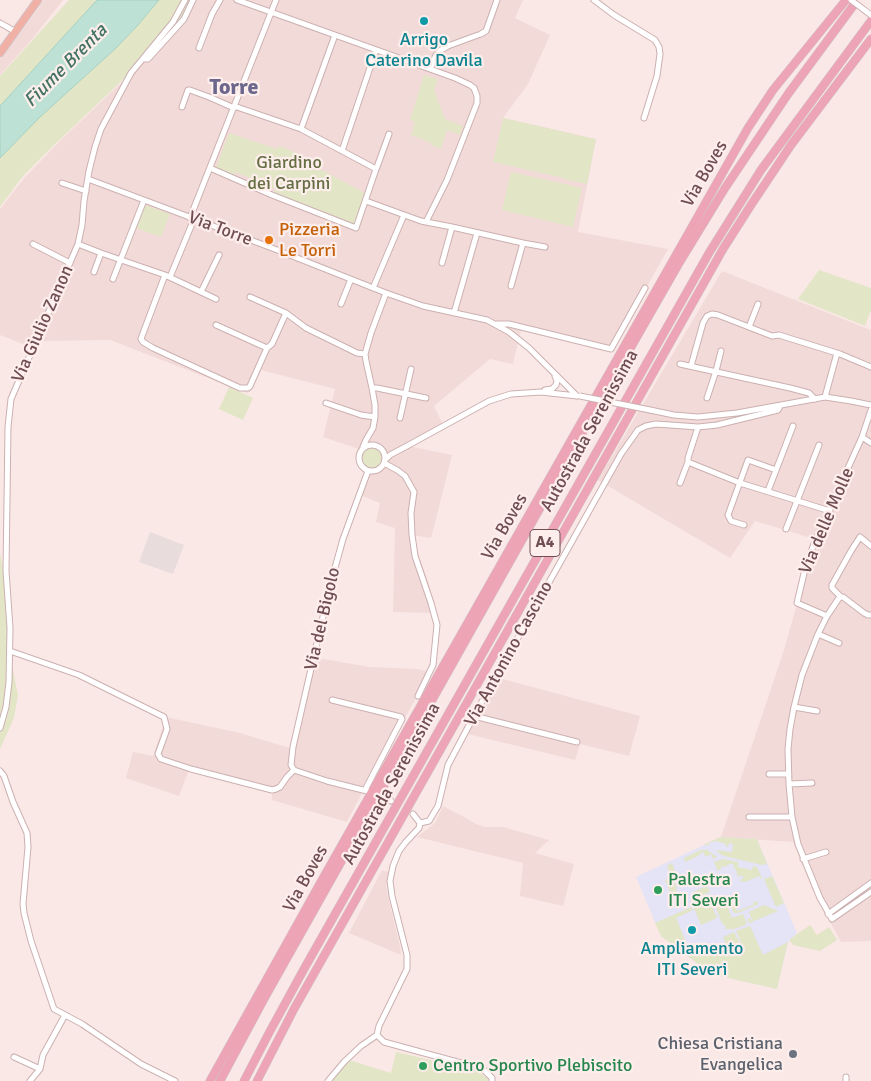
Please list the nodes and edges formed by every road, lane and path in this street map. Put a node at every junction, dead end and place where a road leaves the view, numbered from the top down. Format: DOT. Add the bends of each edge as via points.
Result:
graph roads {
  1 [pos="185,0"];
  2 [pos="193,0"];
  3 [pos="220,0"];
  4 [pos="237,0"];
  5 [pos="276,0"];
  6 [pos="497,0"];
  7 [pos="594,0"];
  8 [pos="846,0"];
  9 [pos="36,1"];
  10 [pos="855,2"];
  11 [pos="272,12"];
  12 [pos="871,15"];
  13 [pos="871,21"];
  14 [pos="0,23"];
  15 [pos="16,32"];
  16 [pos="335,35"];
  17 [pos="871,39"];
  18 [pos="199,48"];
  19 [pos="376,50"];
  20 [pos="0,53"];
  21 [pos="143,59"];
  22 [pos="430,70"];
  23 [pos="182,107"];
  24 [pos="234,107"];
  25 [pos="644,118"];
  26 [pos="301,129"];
  27 [pos="389,134"];
  28 [pos="342,151"];
  29 [pos="210,168"];
  30 [pos="376,169"];
  31 [pos="88,179"];
  32 [pos="62,183"];
  33 [pos="86,191"];
  34 [pos="144,200"];
  35 [pos="366,201"];
  36 [pos="404,215"];
  37 [pos="192,218"];
  38 [pos="426,222"];
  39 [pos="452,227"];
  40 [pos="477,232"];
  41 [pos="523,243"];
  42 [pos="33,244"];
  43 [pos="78,244"];
  44 [pos="545,248"];
  45 [pos="101,253"];
  46 [pos="219,255"];
  47 [pos="120,260"];
  48 [pos="70,263"];
  49 [pos="442,263"];
  50 [pos="94,272"];
  51 [pos="167,276"];
  52 [pos="113,279"];
  53 [pos="351,279"];
  54 [pos="511,286"];
  55 [pos="373,288"];
  56 [pos="645,288"];
  57 [pos="201,292"];
  58 [pos="386,293"];
  59 [pos="250,297"];
  60 [pos="216,299"];
  61 [pos="341,304"];
  62 [pos="758,304"];
  63 [pos="286,313"];
  64 [pos="454,313"];
  65 [pos="494,324"];
  66 [pos="216,325"];
  67 [pos="750,327"];
  68 [pos="267,348"];
  69 [pos="721,352"];
  70 [pos="837,353"];
  71 [pos="365,354"];
  72 [pos="680,364"];
  73 [pos="691,366"];
  74 [pos="871,367"];
  75 [pos="411,369"];
  76 [pos="716,371"];
  77 [pos="553,374"];
  78 [pos="372,388"];
  79 [pos="541,392"];
  80 [pos="406,394"];
  81 [pos="578,396"];
  82 [pos="603,396"];
  83 [pos="827,397"];
  84 [pos="426,398"];
  85 [pos="707,398"];
  86 [pos="815,399"];
  87 [pos="326,404"];
  88 [pos="598,405"];
  89 [pos="871,405"];
  90 [pos="780,406"];
  91 [pos="871,410"];
  92 [pos="374,417"];
  93 [pos="400,418"];
  94 [pos="793,426"];
  95 [pos="698,428"];
  96 [pos="862,437"];
  97 [pos="871,443"];
  98 [pos="819,445"];
  99 [pos="363,448"];
  100 [pos="384,462"];
  101 [pos="688,462"];
  102 [pos="776,470"];
  103 [pos="368,471"];
  104 [pos="680,483"];
  105 [pos="740,483"];
  106 [pos="768,491"];
  107 [pos="797,501"];
  108 [pos="830,511"];
  109 [pos="744,525"];
  110 [pos="786,529"];
  111 [pos="871,546"];
  112 [pos="841,597"];
  113 [pos="871,615"];
  114 [pos="827,616"];
  115 [pos="818,634"];
  116 [pos="839,643"];
  117 [pos="10,651"];
  118 [pos="418,696"];
  119 [pos="332,700"];
  120 [pos="794,707"];
  121 [pos="817,712"];
  122 [pos="474,716"];
  123 [pos="0,728"];
  124 [pos="577,742"];
  125 [pos="294,770"];
  126 [pos="0,771"];
  127 [pos="769,774"];
  128 [pos="788,774"];
  129 [pos="812,783"];
  130 [pos="788,784"];
  131 [pos="385,798"];
  132 [pos="391,801"];
  133 [pos="413,814"];
  134 [pos="749,817"];
  135 [pos="792,817"];
  136 [pos="420,823"];
  137 [pos="826,852"];
  138 [pos="803,859"];
  139 [pos="871,883"];
  140 [pos="871,892"];
  141 [pos="828,914"];
  142 [pos="65,1015"];
  143 [pos="377,1034"];
  144 [pos="14,1057"];
  145 [pos="40,1069"];
  146 [pos="30,1081"];
  147 [pos="175,1081"];
  148 [pos="210,1081"];
  149 [pos="220,1081"];
  150 [pos="244,1081"];
  151 [pos="257,1081"];
  152 [pos="328,1081"];
  153 [pos="492,1081"];
  1 -- 21 [label="street" via="173,22"];
  2 -- 21 [label="street" via="176,28 148,59"];
  3 -- 18 [label="street"];
  4 -- 11 [label="street"];
  5 -- 11 [label="street"];
  6 -- 22 [label="street" via="486,30 440,50"];
  7 -- 25 [label="street" via="655,40 659,47 657,76"];
  8 -- 148 [label="highway, Via Boves" via="748,128"];
  9 -- 15 [label="main road"];
  10 -- 12 [label="street, bridge"];
  10 -- 82 [label="highway, Via Boves" via="725,188"];
  11 -- 16 [label="street"];
  11 -- 24 [label="street"];
  13 -- 150 [label="highway, Autostrada Serenissima / A4" via="761,170 709,253 304,968"];
  14 -- 15 [label="street"];
  15 -- 20 [label="main road"];
  16 -- 19 [label="street"];
  16 -- 26 [label="street"];
  17 -- 151 [label="highway, Autostrada Serenissima / A4" via="771,173 723,249 294,1009"];
  19 -- 22 [label="street"];
  19 -- 28 [label="street"];
  21 -- 31 [label="street, Via Giulio Zanon" via="128,78 104,124"];
  22 -- 38 [label="street" via="470,85 478,99"];
  23 -- 24 [label="street" via="190,90"];
  24 -- 26 [label="street"];
  24 -- 29 [label="street"];
  26 -- 28 [label="street"];
  27 -- 30 [label="street"];
  28 -- 30 [label="street"];
  29 -- 35 [label="street" via="356,228"];
  29 -- 37 [label="street"];
  30 -- 35 [label="street"];
  31 -- 33 [label="street, Via Giulio Zanon"];
  31 -- 34 [label="street, Via Torre"];
  32 -- 33 [label="street"];
  33 -- 43 [label="street, Via Giulio Zanon"];
  34 -- 37 [label="street, Via Torre"];
  34 -- 47 [label="street"];
  35 -- 36 [label="street"];
  36 -- 38 [label="street"];
  36 -- 55 [label="street"];
  37 -- 51 [label="street"];
  37 -- 53 [label="street, Via Torre"];
  38 -- 39 [label="street"];
  39 -- 40 [label="street"];
  39 -- 49 [label="street"];
  40 -- 41 [label="street"];
  40 -- 64 [label="street"];
  41 -- 44 [label="street"];
  41 -- 54 [label="street"];
  42 -- 48 [label="street"];
  43 -- 45 [label="street"];
  43 -- 48 [label="street, Via Giulio Zanon"];
  45 -- 47 [label="street"];
  45 -- 50 [label="street"];
  46 -- 57 [label="street"];
  47 -- 51 [label="street"];
  47 -- 52 [label="street"];
  48 -- 117 [label="street, Via Giulio Zanon" via="14,390 9,411 6,571"];
  51 -- 57 [label="street"];
  51 -- 68 [label="street" via="142,336 145,344 244,389 250,386"];
  53 -- 55 [label="street, Via Torre"];
  53 -- 61 [label="street"];
  55 -- 58 [label="street, Via Torre"];
  56 -- 65 [label="street" via="611,348 509,324"];
  57 -- 60 [label="street"];
  58 -- 64 [label="street, Via Torre"];
  58 -- 71 [label="street"];
  59 -- 63 [label="street"];
  62 -- 67 [label="street"];
  63 -- 68 [label="street"];
  63 -- 71 [label="street" via="306,328"];
  64 -- 65 [label="street, Via Torre"];
  65 -- 77 [label="street, Via Torre" via="529,348"];
  66 -- 68 [label="street"];
  67 -- 70 [label="street"];
  67 -- 73 [label="street" via="718,315 707,316"];
  69 -- 76 [label="street"];
  70 -- 74 [label="street"];
  70 -- 83 [label="street"];
  71 -- 78 [label="street"];
  72 -- 73 [label="street"];
  73 -- 76 [label="street"];
  75 -- 80 [label="street"];
  76 -- 85 [label="street"];
  76 -- 86 [label="street" via="809,393"];
  77 -- 79 [label="street" via="556,384 552,389"];
  77 -- 81 [label="street, Via Torre"];
  78 -- 80 [label="street"];
  78 -- 92 [label="street"];
  79 -- 81 [label="street"];
  79 -- 100 [label="street" via="511,394 489,401 398,450"];
  80 -- 84 [label="street"];
  80 -- 93 [label="street"];
  81 -- 90 [label="street, bridge" via="698,417"];
  83 -- 86 [label="street"];
  83 -- 89 [label="street"];
  86 -- 90 [label="street"];
  87 -- 92 [label="street"];
  88 -- 149 [label="highway, Via Boves"];
  90 -- 95 [label="street, Via Antonino Cascino" via="778,410"];
  91 -- 96 [label="street, Via delle Molle"];
  92 -- 99 [label="street" via="373,428"];
  94 -- 102 [label="street"];
  95 -- 101 [label="street"];
  95 -- 122 [label="street, Via Antonino Cascino" via="656,424 638,430 621,454"];
  96 -- 97 [label="street"];
  96 -- 108 [label="street, Via delle Molle"];
  98 -- 107 [label="street"];
  99 -- 100 [label="street" via="378,447 384,452"];
  99 -- 103 [label="street" via="358,461"];
  100 -- 103 [label="street" via="379,470"];
  100 -- 118 [label="street" via="405,476 414,492 411,513 415,556 437,625 433,665"];
  101 -- 104 [label="street"];
  101 -- 105 [label="street"];
  102 -- 105 [label="street" via="748,460"];
  102 -- 106 [label="street"];
  103 -- 125 [label="street, Via del Bigolo" via="335,567 293,748 291,765"];
  105 -- 106 [label="street"];
  105 -- 109 [label="street" via="728,514 731,521"];
  106 -- 107 [label="street"];
  107 -- 108 [label="street"];
  107 -- 110 [label="street"];
  108 -- 114 [label="street, Via delle Molle" via="815,541 797,603"];
  111 -- 112 [label="street" via="860,537 851,550 832,585"];
  112 -- 113 [label="street"];
  112 -- 114 [label="street"];
  114 -- 115 [label="street"];
  115 -- 116 [label="street"];
  115 -- 120 [label="street"];
  117 -- 123 [label="street, Via Giulio Zanon" via="8,694"];
  117 -- 125 [label="street" via="79,675 164,717 167,729 158,754 161,759 272,790 280,787"];
  119 -- 125 [label="street" via="402,719 366,790"];
  120 -- 121 [label="street"];
  120 -- 128 [label="street"];
  122 -- 124 [label="street"];
  122 -- 136 [label="street, Via Antonino Cascino" via="448,765 438,806 429,821"];
  126 -- 142 [label="street" via="27,834 23,904 26,921 54,1009"];
  127 -- 128 [label="street"];
  128 -- 130 [label="street"];
  129 -- 130 [label="street"];
  130 -- 135 [label="street"];
  131 -- 132 [label="street"];
  133 -- 136 [label="street"];
  134 -- 135 [label="street"];
  135 -- 138 [label="street"];
  136 -- 143 [label="street" via="399,852 391,874 406,969"];
  137 -- 138 [label="street"];
  138 -- 141 [label="street"];
  139 -- 141 [label="street"];
  140 -- 141 [label="street" via="832,919"];
  142 -- 145 [label="street" via="43,1055"];
  142 -- 147 [label="street" via="140,1064"];
  143 -- 152 [label="street" via="344,1062"];
  143 -- 153 [label="street" via="384,1042 484,1069"];
  144 -- 145 [label="street"];
  145 -- 146 [label="street"];
}
